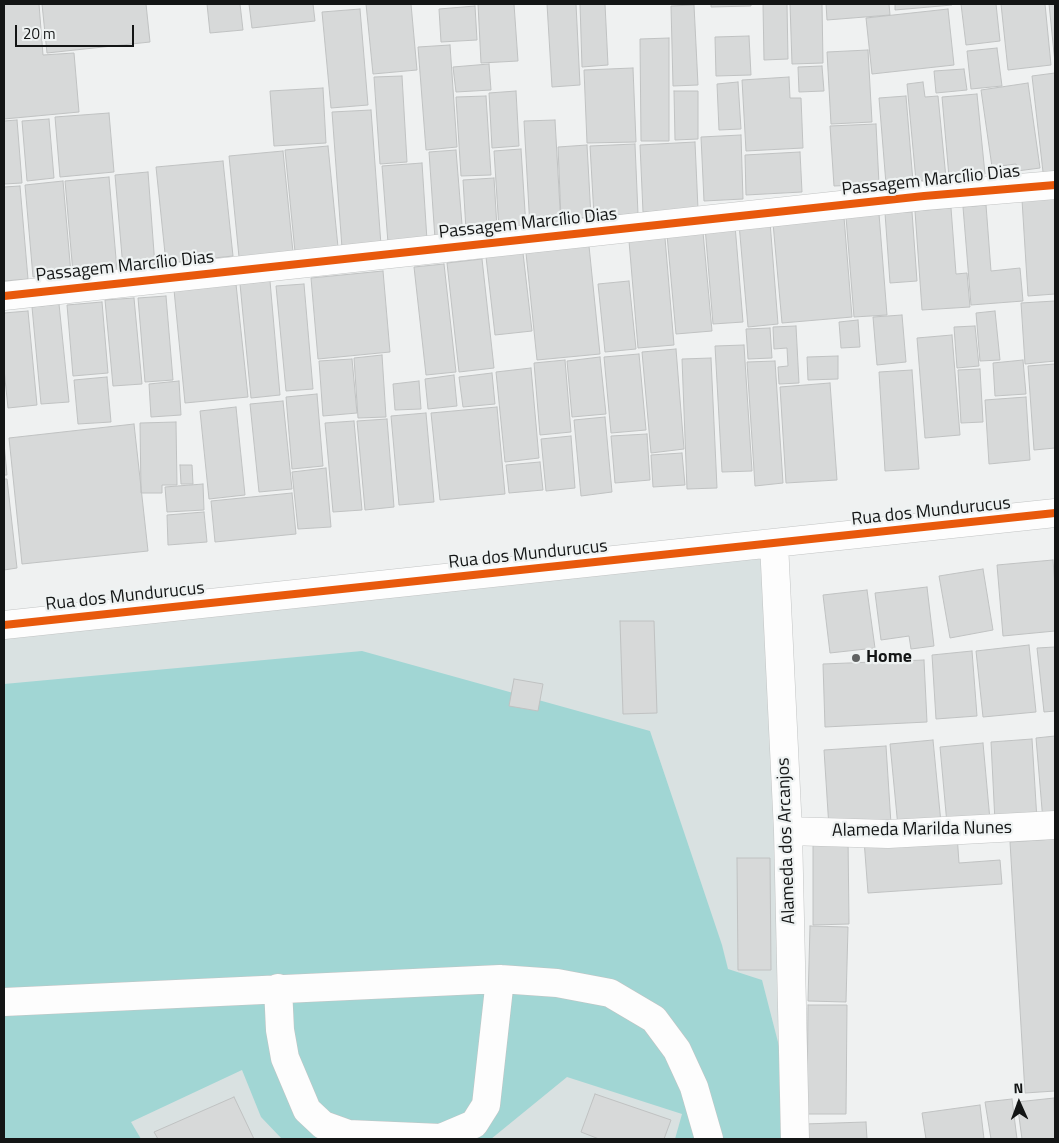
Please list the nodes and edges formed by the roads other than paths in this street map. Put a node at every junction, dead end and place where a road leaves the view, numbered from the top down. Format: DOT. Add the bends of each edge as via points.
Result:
graph roads {
  1 [pos="1055,185"];
  2 [pos="4,296"];
  3 [pos="1055,514"];
  4 [pos="774,543"];
  5 [pos="4,625"];
  6 [pos="1055,825"];
  7 [pos="788,831"];
  8 [pos="500,979"];
  9 [pos="278,988"];
  10 [pos="4,1002"];
  11 [pos="709,1139"];
  12 [pos="795,1139"];
  1 -- 2 [label="street, Passagem Marcílio Dias" via="924,196"];
  3 -- 4 [label="street, Rua dos Mundurucus"];
  4 -- 5 [label="street, Rua dos Mundurucus"];
  4 -- 7 [label="street, Alameda dos Arcanjos"];
  6 -- 7 [label="street, Alameda Marilda Nunes" via="888,834"];
  7 -- 12 [label="street, Alameda dos Arcanjos"];
  8 -- 9 [label="street"];
  8 -- 9 [label="street" via="486,1105 474,1124 441,1138 348,1134 323,1125 307,1110 285,1058"];
  8 -- 11 [label="street" via="557,983 610,993 654,1019 677,1050 694,1087"];
  9 -- 10 [label="street"];
}
